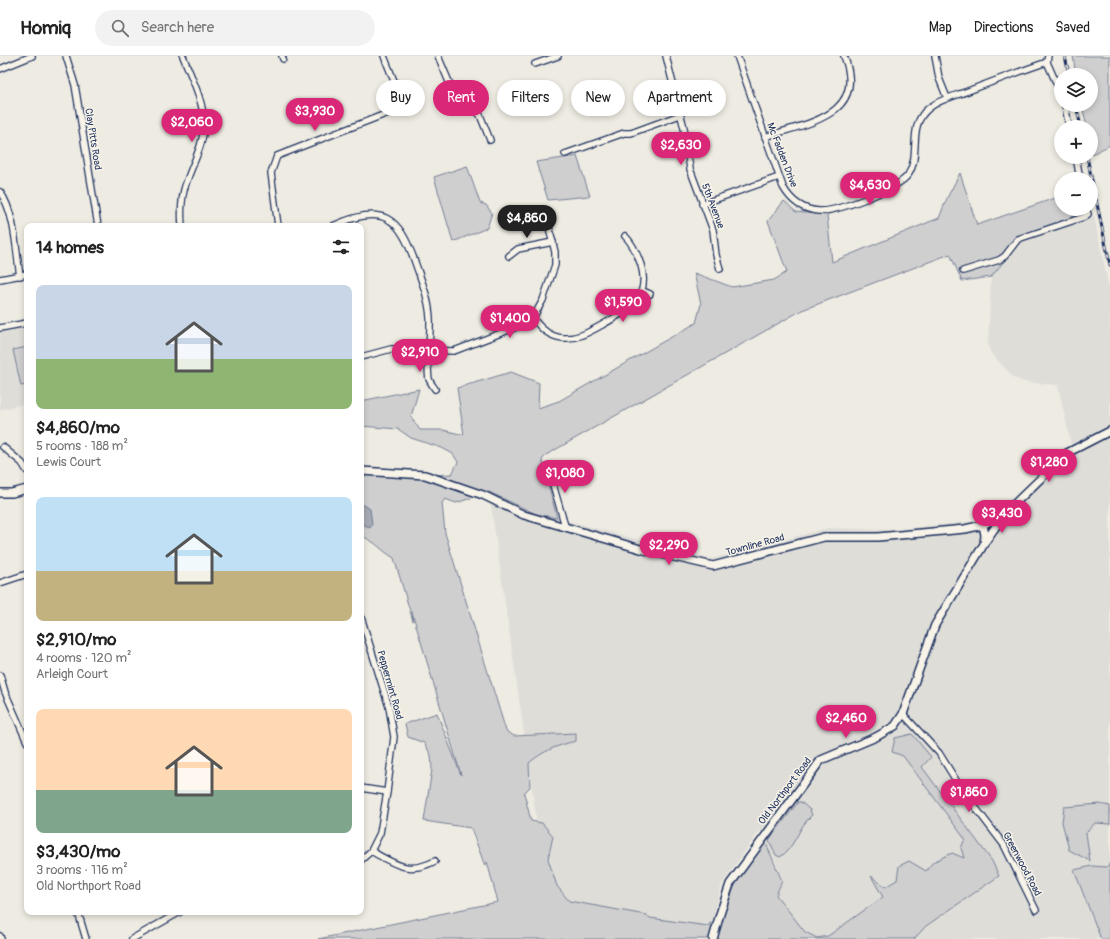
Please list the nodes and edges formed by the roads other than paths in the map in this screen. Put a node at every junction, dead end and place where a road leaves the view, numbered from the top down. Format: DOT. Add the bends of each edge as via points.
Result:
graph roads {
  1 [pos="32,56"];
  2 [pos="66,56"];
  3 [pos="183,56"];
  4 [pos="384,56"];
  5 [pos="438,56"];
  6 [pos="558,56"];
  7 [pos="666,56"];
  8 [pos="737,56"];
  9 [pos="844,56"];
  10 [pos="935,56"];
  11 [pos="1048,59"];
  12 [pos="535,64"];
  13 [pos="0,69"];
  14 [pos="1054,75"];
  15 [pos="672,80"];
  16 [pos="947,98"];
  17 [pos="677,116"];
  18 [pos="680,116"];
  19 [pos="765,137"];
  20 [pos="490,140"];
  21 [pos="565,154"];
  22 [pos="779,177"];
  23 [pos="0,192"];
  24 [pos="702,204"];
  25 [pos="546,215"];
  26 [pos="1085,216"];
  27 [pos="98,223"];
  28 [pos="182,223"];
  29 [pos="278,223"];
  30 [pos="340,223"];
  31 [pos="624,236"];
  32 [pos="553,242"];
  33 [pos="510,256"];
  34 [pos="720,269"];
  35 [pos="963,271"];
  36 [pos="24,275"];
  37 [pos="20,276"];
  38 [pos="0,279"];
  39 [pos="643,291"];
  40 [pos="650,294"];
  41 [pos="533,318"];
  42 [pos="24,324"];
  43 [pos="0,328"];
  44 [pos="430,351"];
  45 [pos="364,356"];
  46 [pos="435,389"];
  47 [pos="1110,431"];
  48 [pos="3,447"];
  49 [pos="24,466"];
  50 [pos="548,467"];
  51 [pos="364,471"];
  52 [pos="24,490"];
  53 [pos="0,493"];
  54 [pos="1004,514"];
  55 [pos="984,525"];
  56 [pos="565,526"];
  57 [pos="984,544"];
  58 [pos="24,575"];
  59 [pos="0,583"];
  60 [pos="364,627"];
  61 [pos="0,675"];
  62 [pos="903,714"];
  63 [pos="24,735"];
  64 [pos="364,788"];
  65 [pos="387,792"];
  66 [pos="371,851"];
  67 [pos="364,857"];
  68 [pos="435,861"];
  69 [pos="1036,910"];
  70 [pos="79,915"];
  71 [pos="175,915"];
  72 [pos="0,936"];
  73 [pos="1,939"];
  74 [pos="86,939"];
  75 [pos="132,939"];
  76 [pos="714,939"];
  1 -- 13 [label="street"];
  2 -- 27 [label="street, Clay Pitts Road" via="75,85"];
  3 -- 28 [label="street" via="199,96 204,124 200,147 184,189"];
  4 -- 29 [label="street" via="400,96 400,106 396,110 277,156 271,173"];
  5 -- 20 [label="street" via="452,89 480,115"];
  6 -- 12 [label="street"];
  7 -- 15 [label="street, 5th Avenue"];
  8 -- 19 [label="street, Mc Fadden Drive"];
  9 -- 19 [label="street" via="850,84 840,106 824,117"];
  10 -- 16 [label="street" via="939,78"];
  11 -- 14 [label="street"];
  11 -- 16 [label="street, Mc Fadden Drive"];
  16 -- 22 [label="street, Mc Fadden Drive" via="929,108 919,119 912,166 907,176 893,187 843,206 820,211 797,204 788,196"];
  17 -- 21 [label="street"];
  18 -- 24 [label="street, 5th Avenue" via="690,169"];
  19 -- 22 [label="street, Mc Fadden Drive"];
  22 -- 24 [label="street"];
  23 -- 37 [label="street" via="9,212"];
  24 -- 34 [label="street, 5th Avenue" via="713,230"];
  25 -- 32 [label="street"];
  26 -- 35 [label="street" via="1018,239 999,260"];
  30 -- 44 [label="street" via="357,216 376,215 387,218 404,234 428,300"];
  31 -- 39 [label="street" via="633,244 639,259"];
  32 -- 33 [label="street" via="518,249"];
  32 -- 41 [label="street" via="555,258 552,276"];
  36 -- 37 [label="street"];
  37 -- 38 [label="street"];
  39 -- 40 [label="street"];
  39 -- 41 [label="street" via="625,312 582,336 554,336 540,327"];
  41 -- 44 [label="street" via="463,349"];
  42 -- 43 [label="street"];
  44 -- 45 [label="street" via="387,350"];
  44 -- 46 [label="street" via="429,380"];
  47 -- 54 [label="main road, Townline Road" via="1067,453"];
  48 -- 49 [label="street"];
  50 -- 56 [label="street"];
  51 -- 56 [label="main road, Townline Road" via="425,475 483,495 524,515"];
  52 -- 53 [label="main road"];
  54 -- 55 [label="main road, Townline Road"];
  54 -- 57 [label="main road, Old Northport Road"];
  55 -- 56 [label="main road, Townline Road" via="950,531 878,537 824,536 713,566 644,550"];
  55 -- 57 [label="main road"];
  57 -- 62 [label="main road, Old Northport Road" via="935,625"];
  58 -- 59 [label="street"];
  60 -- 65 [label="street, Peppermint Road" via="392,721 393,750"];
  61 -- 63 [label="street"];
  62 -- 69 [label="street, Greenwood Road" via="939,754 962,790 1004,845"];
  62 -- 76 [label="main road, Old Northport Road" via="895,726 876,737 821,760 730,884"];
  64 -- 65 [label="street"];
  65 -- 66 [label="street, Peppermint Road" via="380,833"];
  66 -- 67 [label="street"];
  66 -- 68 [label="street" via="387,861 402,866 415,868"];
  70 -- 74 [label="street"];
  71 -- 75 [label="street"];
  72 -- 73 [label="street"];
}
